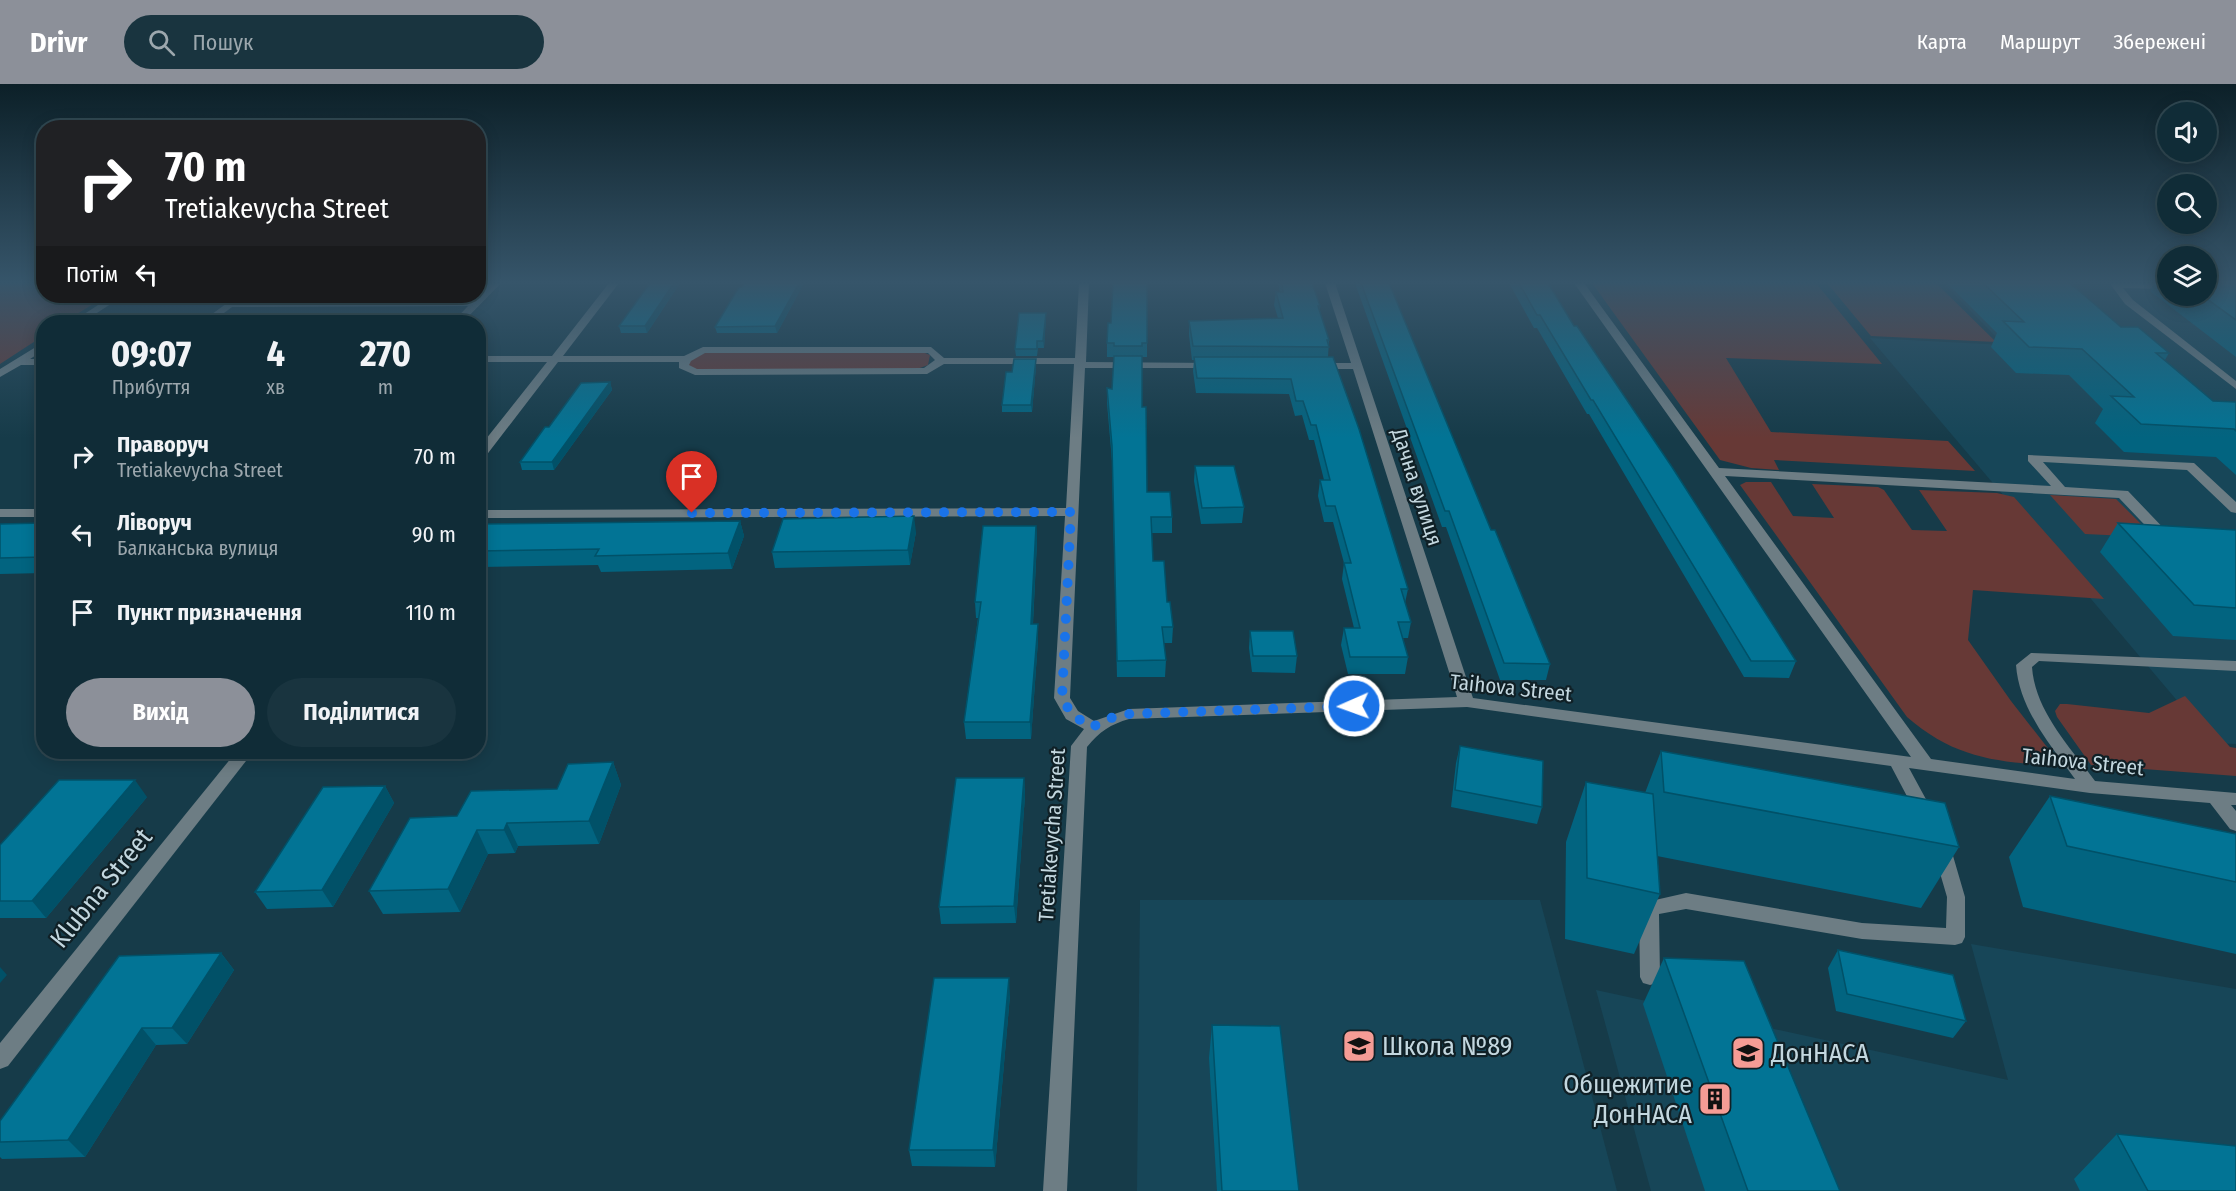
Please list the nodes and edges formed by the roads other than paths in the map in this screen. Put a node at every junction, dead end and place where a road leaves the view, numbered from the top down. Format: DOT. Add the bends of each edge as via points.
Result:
graph roads {
  1 [pos="575,335"];
  2 [pos="1082,335"];
  3 [pos="1347,335"];
  4 [pos="1616,335"];
  5 [pos="2170,335"];
  6 [pos="36,350"];
  7 [pos="486,359"];
  8 [pos="556,359"];
  9 [pos="686,359"];
  10 [pos="941,361"];
  11 [pos="17,362"];
  12 [pos="36,362"];
  13 [pos="1081,363"];
  14 [pos="1225,365"];
  15 [pos="1309,366"];
  16 [pos="1357,366"];
  17 [pos="0,374"];
  18 [pos="2236,386"];
  19 [pos="486,448"];
  20 [pos="1715,472"];
  21 [pos="2062,491"];
  22 [pos="2236,509"];
  23 [pos="1071,512"];
  24 [pos="0,513"];
  25 [pos="36,513"];
  26 [pos="486,514"];
  27 [pos="2182,545"];
  28 [pos="2236,666"];
  29 [pos="1467,702"];
  30 [pos="1092,727"];
  31 [pos="239,759"];
  32 [pos="1897,761"];
  33 [pos="1926,765"];
  34 [pos="2090,787"];
  35 [pos="2215,797"];
  36 [pos="2236,799"];
  37 [pos="2236,824"];
  38 [pos="1650,977"];
  39 [pos="0,1059"];
  40 [pos="1055,1191"];
  1 -- 8 [label="street"];
  2 -- 13 [label="street, Tretiakevycha Street"];
  3 -- 16 [label="street, Дачна вулиця"];
  4 -- 20 [label="street"];
  5 -- 18 [label="street"];
  6 -- 11 [label="street"];
  7 -- 8 [label="street"];
  8 -- 9 [label="street"];
  8 -- 19 [label="street"];
  9 -- 10 [label="street" via="703,350 931,350"];
  9 -- 10 [label="street" via="682,366 695,372 927,371"];
  10 -- 13 [label="street"];
  11 -- 12 [label="street"];
  11 -- 17 [label="street"];
  13 -- 14 [label="street"];
  13 -- 23 [label="street, Tretiakevycha Street"];
  15 -- 16 [label="street"];
  16 -- 29 [label="street, Дачна вулиця"];
  20 -- 21 [label="street"];
  20 -- 33 [label="street"];
  21 -- 22 [label="street" via="2032,458 2190,466"];
  21 -- 27 [label="street" via="2123,494 2171,544"];
  23 -- 26 [label="street"];
  23 -- 30 [label="street, Tretiakevycha Street" via="1062,698 1072,715"];
  24 -- 25 [label="street"];
  28 -- 34 [label="street" via="2036,656 2024,665 2022,677 2034,705"];
  29 -- 30 [label="street, Taihova Street" via="1129,714"];
  29 -- 32 [label="street, Taihova Street"];
  30 -- 40 [label="street, Tretiakevycha Street" via="1079,746 1077,760"];
  31 -- 39 [label="street, Klubna Street"];
  32 -- 33 [label="street, Taihova Street"];
  32 -- 38 [label="street" via="1940,843 1956,897 1955,937 1862,932 1686,901 1649,908"];
  33 -- 34 [label="street, Taihova Street"];
  34 -- 35 [label="street, Taihova Street"];
  35 -- 36 [label="street, Taihova Street"];
  35 -- 37 [label="street"];
}
